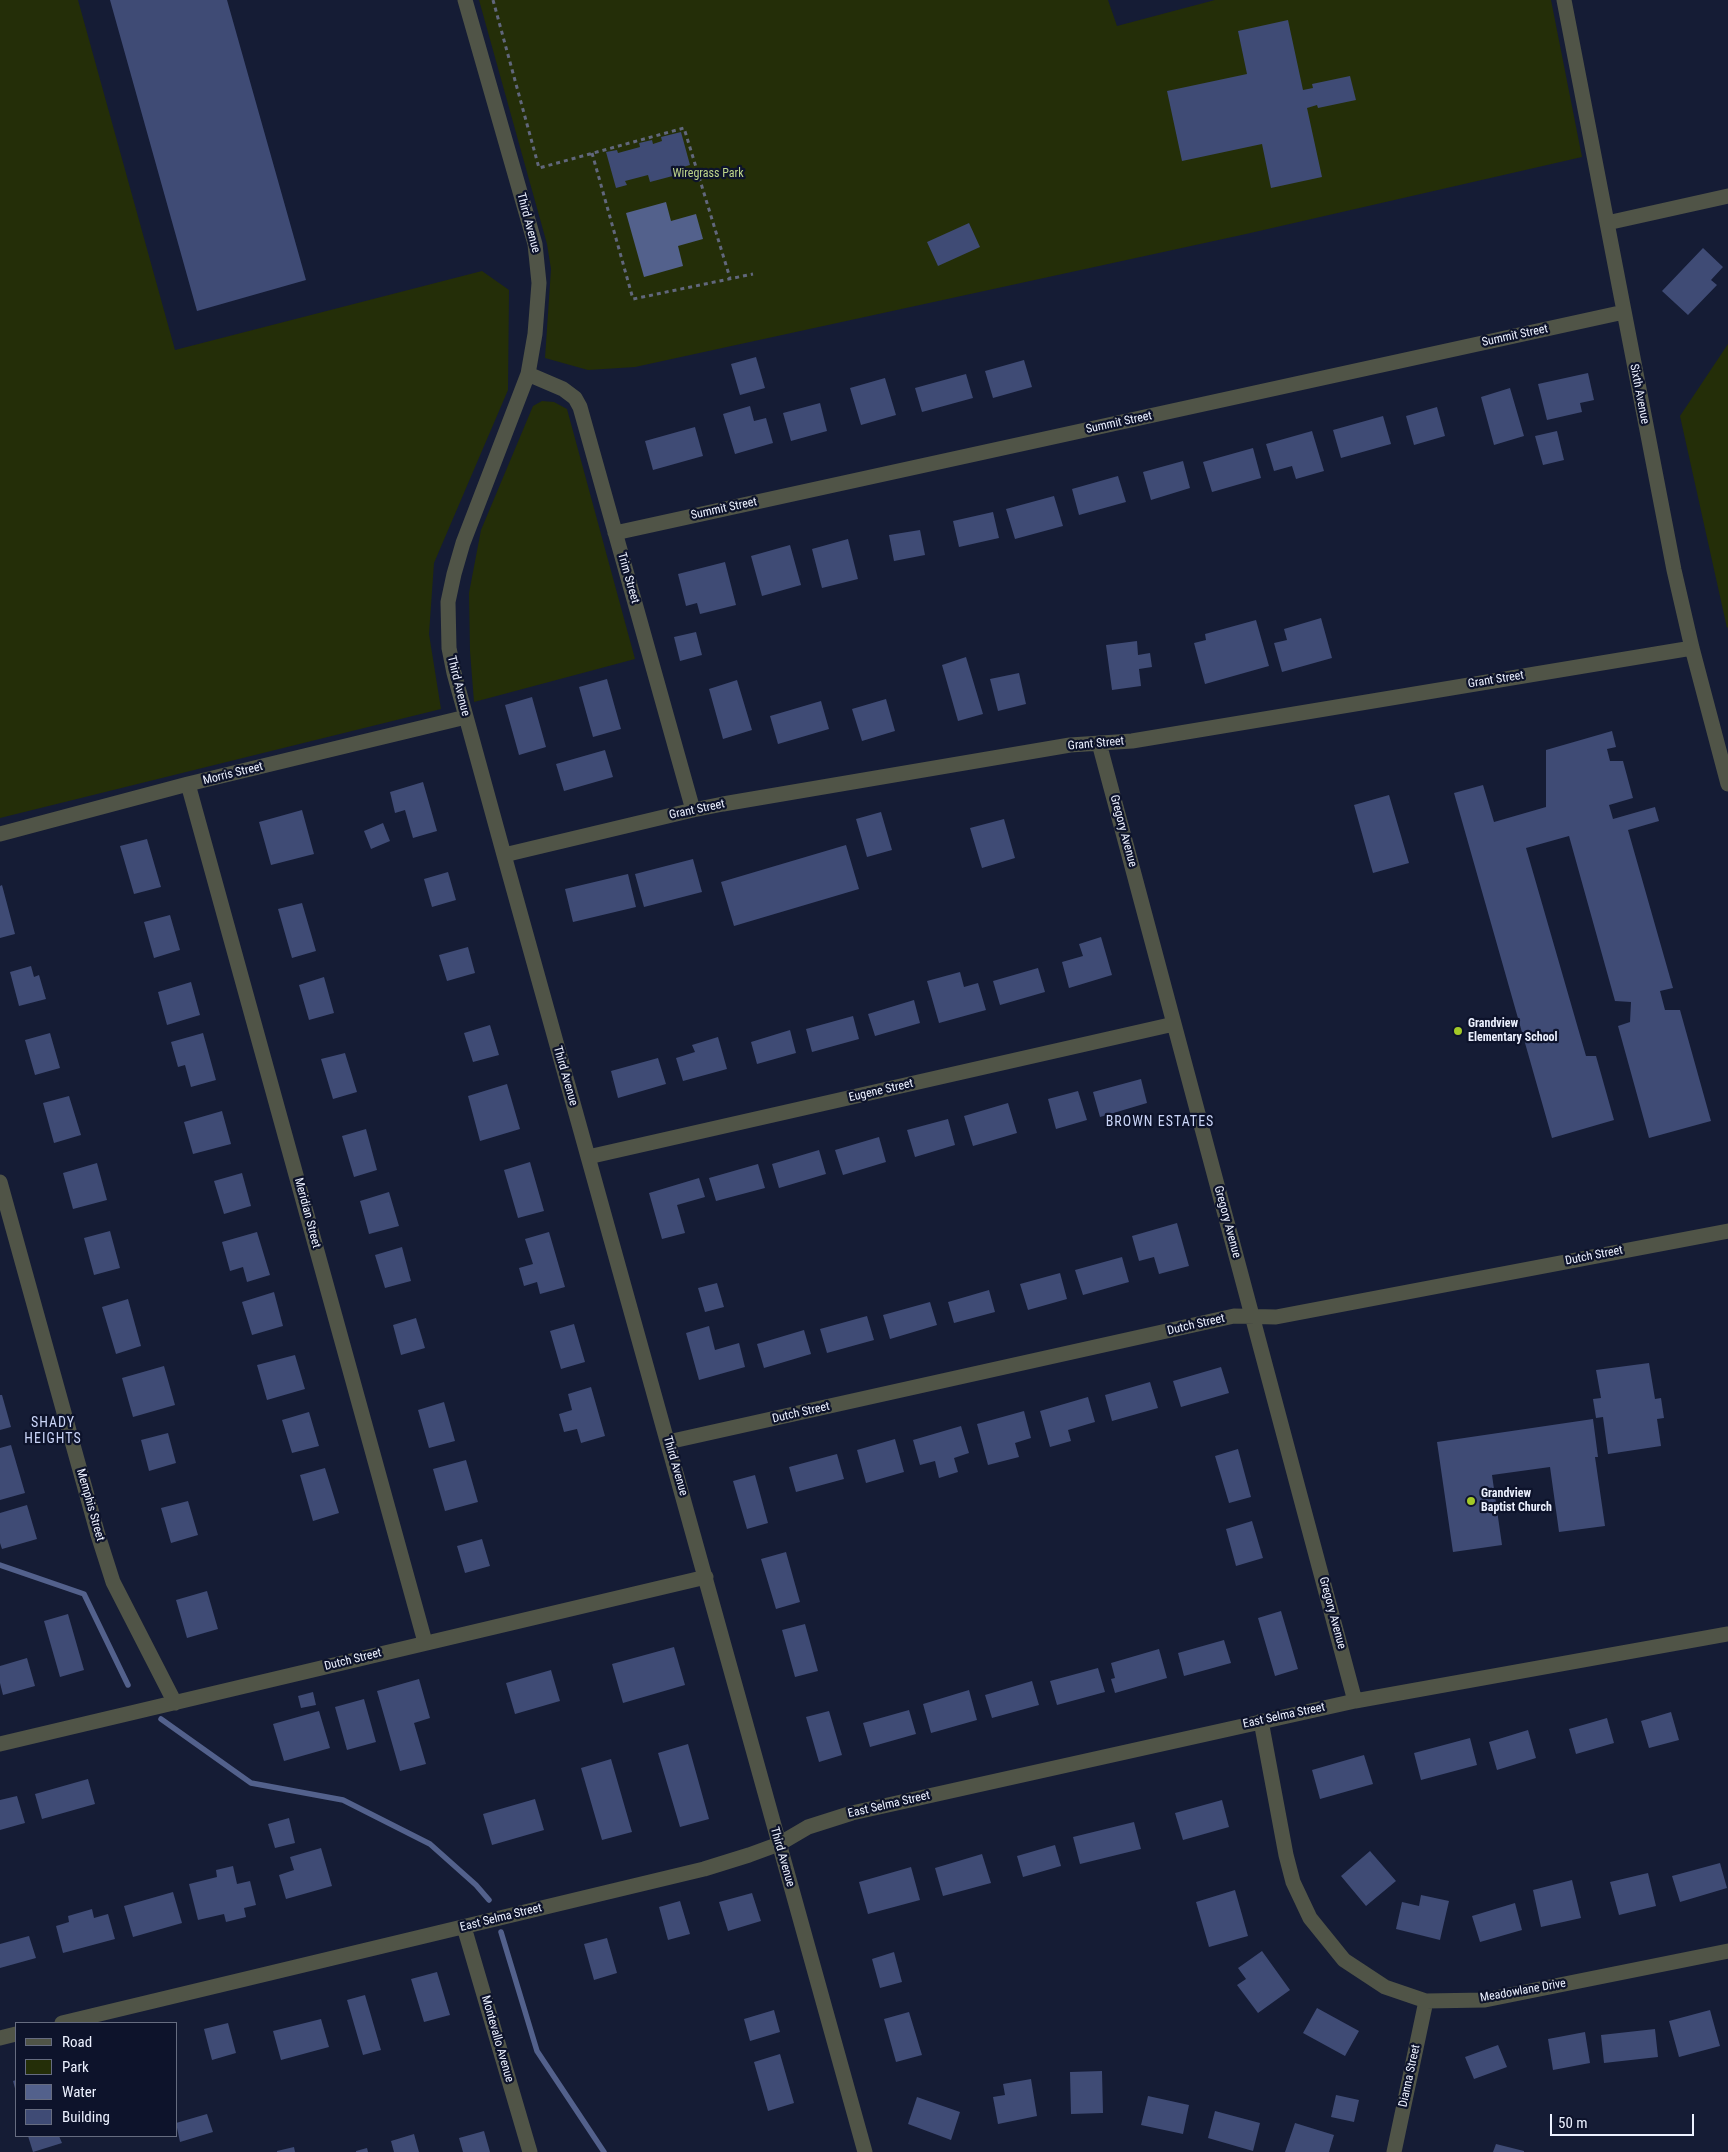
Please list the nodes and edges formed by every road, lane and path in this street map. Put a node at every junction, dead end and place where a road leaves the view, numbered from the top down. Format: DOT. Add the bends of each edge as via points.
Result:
graph roads {
  1 [pos="465,0"];
  2 [pos="493,0"];
  3 [pos="1564,0"];
  4 [pos="592,153"];
  5 [pos="1728,196"];
  6 [pos="1607,223"];
  7 [pos="753,274"];
  8 [pos="730,278"];
  9 [pos="1624,312"];
  10 [pos="528,374"];
  11 [pos="615,533"];
  12 [pos="1692,648"];
  13 [pos="466,718"];
  14 [pos="1100,743"];
  15 [pos="1727,774"];
  16 [pos="188,784"];
  17 [pos="693,810"];
  18 [pos="0,834"];
  19 [pos="504,855"];
  20 [pos="1174,1024"];
  21 [pos="588,1157"];
  22 [pos="0,1182"];
  23 [pos="1728,1231"];
  24 [pos="1253,1316"];
  25 [pos="668,1442"];
  26 [pos="706,1577"];
  27 [pos="1728,1634"];
  28 [pos="425,1642"];
  29 [pos="1355,1701"];
  30 [pos="175,1703"];
  31 [pos="1261,1721"];
  32 [pos="0,1744"];
  33 [pos="779,1844"];
  34 [pos="464,1927"];
  35 [pos="1728,1951"];
  36 [pos="1426,2001"];
  37 [pos="66,2022"];
  38 [pos="15,2034"];
  39 [pos="0,2038"];
  40 [pos="530,2152"];
  41 [pos="866,2152"];
  42 [pos="1394,2152"];
  1 -- 10 [label="street, Third Avenue" via="537,255 538,297"];
  2 -- 4 [label="path" via="539,168"];
  3 -- 6 [label="street, Sixth Avenue"];
  4 -- 8 [label="path" via="632,299"];
  4 -- 8 [label="path" via="684,128"];
  5 -- 6 [label="street"];
  6 -- 9 [label="street, Sixth Avenue"];
  7 -- 8 [label="path"];
  9 -- 11 [label="street, Summit Street"];
  9 -- 12 [label="street, Sixth Avenue"];
  10 -- 11 [label="street, Trim Street" via="563,389 575,398 580,407"];
  10 -- 13 [label="street, Third Avenue" via="462,543 448,602 449,648"];
  11 -- 17 [label="street, Trim Street"];
  12 -- 14 [label="street, Grant Street" via="1132,741"];
  12 -- 15 [label="street, Sixth Avenue"];
  13 -- 16 [label="street, Morris Street"];
  13 -- 19 [label="street, Third Avenue"];
  14 -- 17 [label="street, Grant Street" via="1070,745"];
  14 -- 20 [label="street, Gregory Avenue"];
  16 -- 18 [label="street, Morris Street"];
  16 -- 28 [label="street, Meridian Street"];
  17 -- 19 [label="street, Grant Street"];
  19 -- 21 [label="street, Third Avenue"];
  20 -- 21 [label="street, Eugene Street"];
  20 -- 24 [label="street, Gregory Avenue"];
  21 -- 25 [label="street, Third Avenue"];
  22 -- 30 [label="street, Memphis Street" via="113,1582"];
  23 -- 24 [label="street, Dutch Street" via="1276,1317"];
  24 -- 25 [label="street, Dutch Street" via="1234,1316"];
  24 -- 29 [label="street, Gregory Avenue"];
  25 -- 26 [label="street, Third Avenue"];
  26 -- 28 [label="street, Dutch Street"];
  26 -- 33 [label="street, Third Avenue"];
  27 -- 29 [label="street, East Selma Street"];
  28 -- 30 [label="street, Dutch Street"];
  29 -- 31 [label="street, East Selma Street"];
  30 -- 32 [label="street, Dutch Street"];
  31 -- 33 [label="street, East Selma Street" via="852,1813 808,1827"];
  31 -- 36 [label="street, Meadowlane Drive" via="1288,1864 1310,1918 1344,1960 1385,1987"];
  33 -- 34 [label="street, East Selma Street" via="704,1869"];
  33 -- 41 [label="street, Third Avenue"];
  34 -- 37 [label="street, East Selma Street"];
  34 -- 40 [label="street, Montevallo Avenue"];
  35 -- 36 [label="street, Meadowlane Drive" via="1485,2000"];
  36 -- 42 [label="street, Dianna Street"];
  38 -- 39 [label="street"];
}
